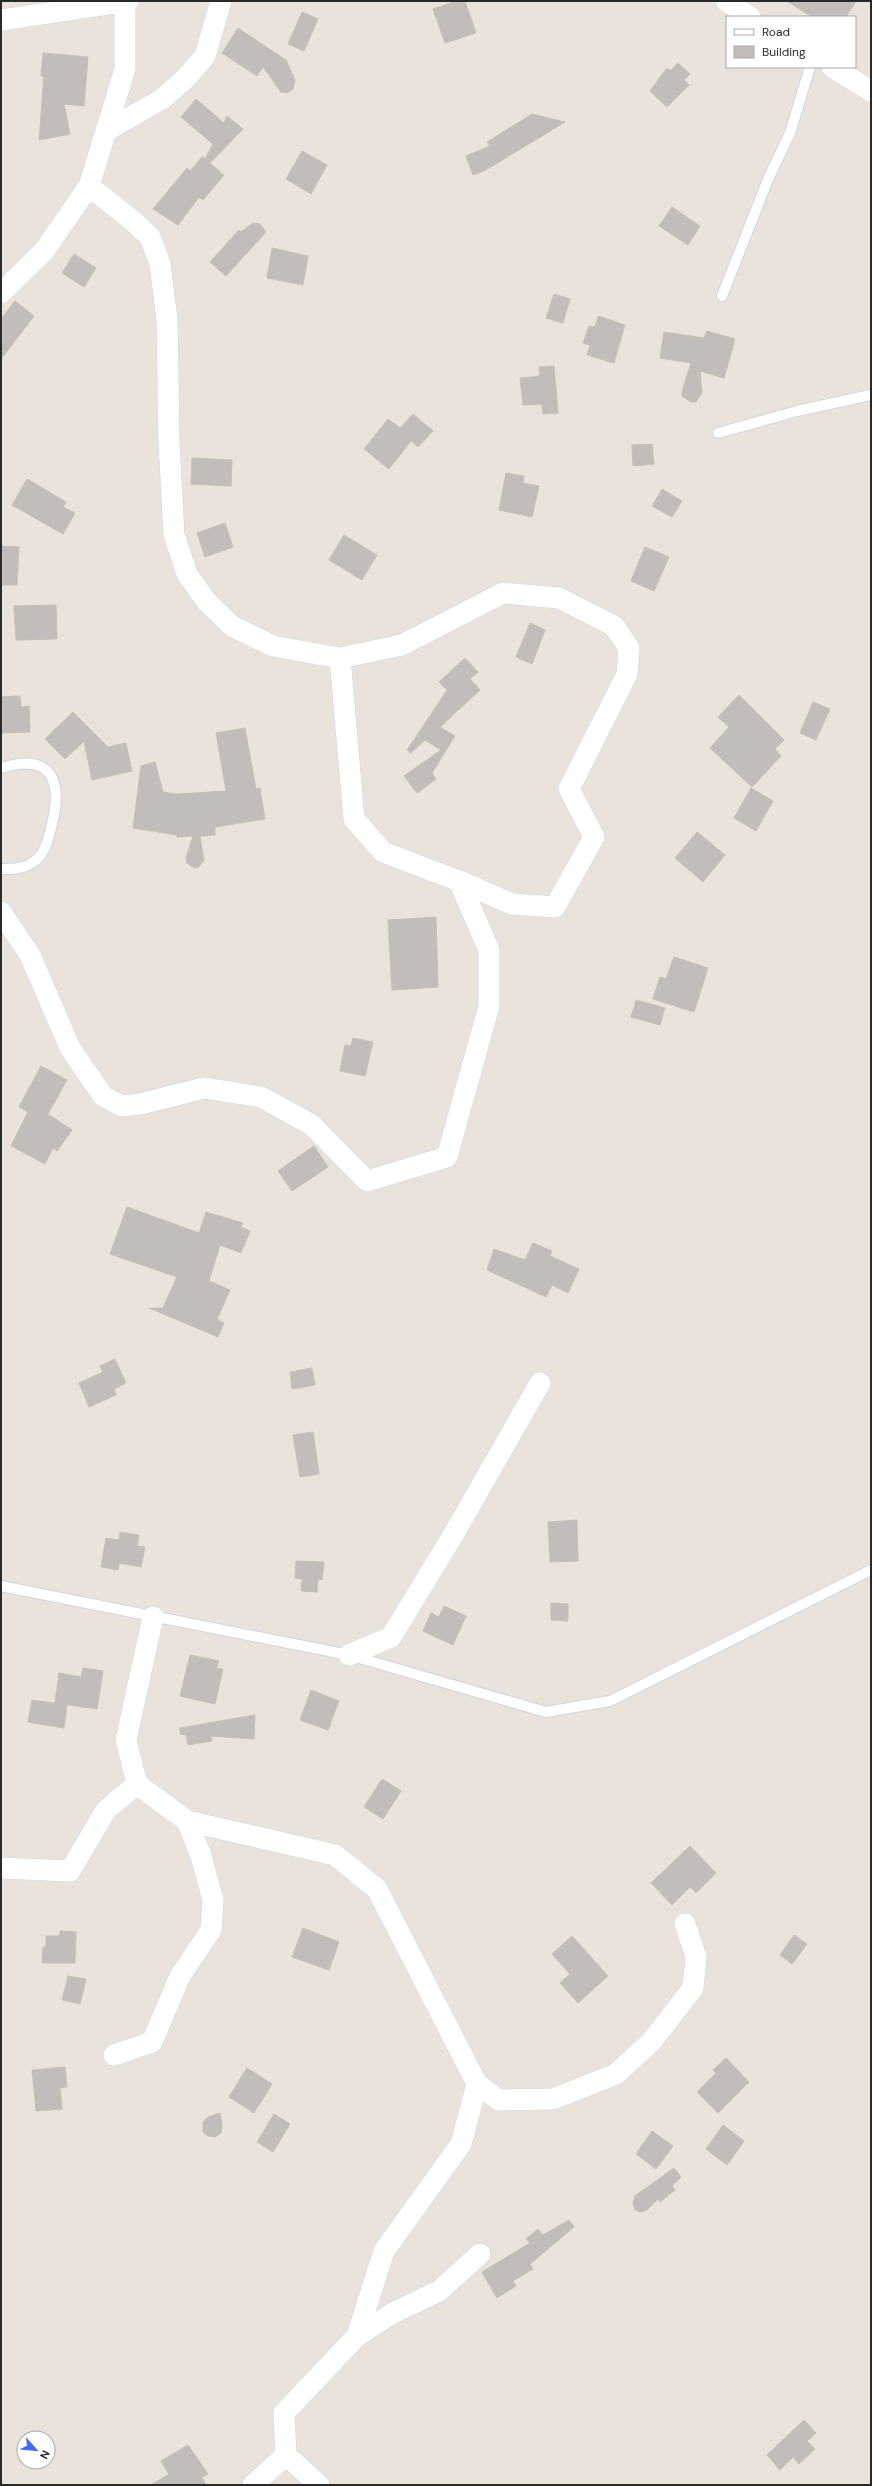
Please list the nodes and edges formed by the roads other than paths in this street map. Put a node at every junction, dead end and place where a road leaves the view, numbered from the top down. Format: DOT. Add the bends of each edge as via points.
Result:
graph roads {
  1 [pos="126,1"];
  2 [pos="221,1"];
  3 [pos="726,1"];
  4 [pos="748,16"];
  5 [pos="1,20"];
  6 [pos="810,68"];
  7 [pos="834,68"];
  8 [pos="871,91"];
  9 [pos="106,131"];
  10 [pos="90,186"];
  11 [pos="1,293"];
  12 [pos="722,296"];
  13 [pos="871,395"];
  14 [pos="718,433"];
  15 [pos="340,658"];
  16 [pos="1,768"];
  17 [pos="1,869"];
  18 [pos="459,881"];
  19 [pos="1,912"];
  20 [pos="540,1383"];
  21 [pos="871,1570"];
  22 [pos="1,1586"];
  23 [pos="153,1617"];
  24 [pos="349,1655"];
  25 [pos="137,1784"];
  26 [pos="187,1821"];
  27 [pos="1,1868"];
  28 [pos="685,1924"];
  29 [pos="114,2055"];
  30 [pos="477,2084"];
  31 [pos="480,2254"];
  32 [pos="358,2336"];
  33 [pos="286,2455"];
  34 [pos="252,2485"];
  35 [pos="319,2485"];
  1 -- 5 [label="street"];
  1 -- 9 [label="street" via="125,69"];
  2 -- 9 [label="street" via="205,56 185,79 162,99"];
  3 -- 4 [label="street"];
  6 -- 12 [label="lane" via="790,133 769,177"];
  7 -- 8 [label="street"];
  9 -- 10 [label="street"];
  10 -- 11 [label="street" via="44,251"];
  10 -- 15 [label="street" via="150,237 160,264 167,320 168,442 174,535 187,574 207,602 232,626 273,646"];
  13 -- 14 [label="lane" via="798,411"];
  15 -- 18 [label="street" via="354,818 383,852"];
  15 -- 18 [label="street" via="402,645 503,593 559,598 614,626 629,648 627,674 569,789 594,837 555,907 512,904"];
  16 -- 17 [label="lane" via="36,764 49,771 57,790 55,810 42,854 25,868"];
  18 -- 19 [label="street" via="489,950 489,1006 447,1157 367,1182 312,1125 261,1097 204,1088 122,1106 103,1096 70,1048 30,955"];
  20 -- 24 [label="street" via="455,1532 391,1637"];
  21 -- 24 [label="lane" via="610,1701 546,1712"];
  22 -- 23 [label="lane"];
  23 -- 24 [label="lane"];
  23 -- 25 [label="street" via="126,1740"];
  25 -- 26 [label="street"];
  25 -- 27 [label="street" via="106,1810 70,1871"];
  26 -- 29 [label="street" via="201,1856 213,1900 211,1930 180,1976 152,2042"];
  26 -- 30 [label="street" via="335,1855 377,1889"];
  28 -- 30 [label="street" via="696,1957 693,1988 652,2042 616,2074 553,2098 499,2100"];
  30 -- 32 [label="street" via="461,2144 384,2251"];
  31 -- 32 [label="street" via="439,2292 393,2313"];
  32 -- 33 [label="street" via="284,2412"];
  33 -- 34 [label="street"];
  33 -- 35 [label="street"];
}
